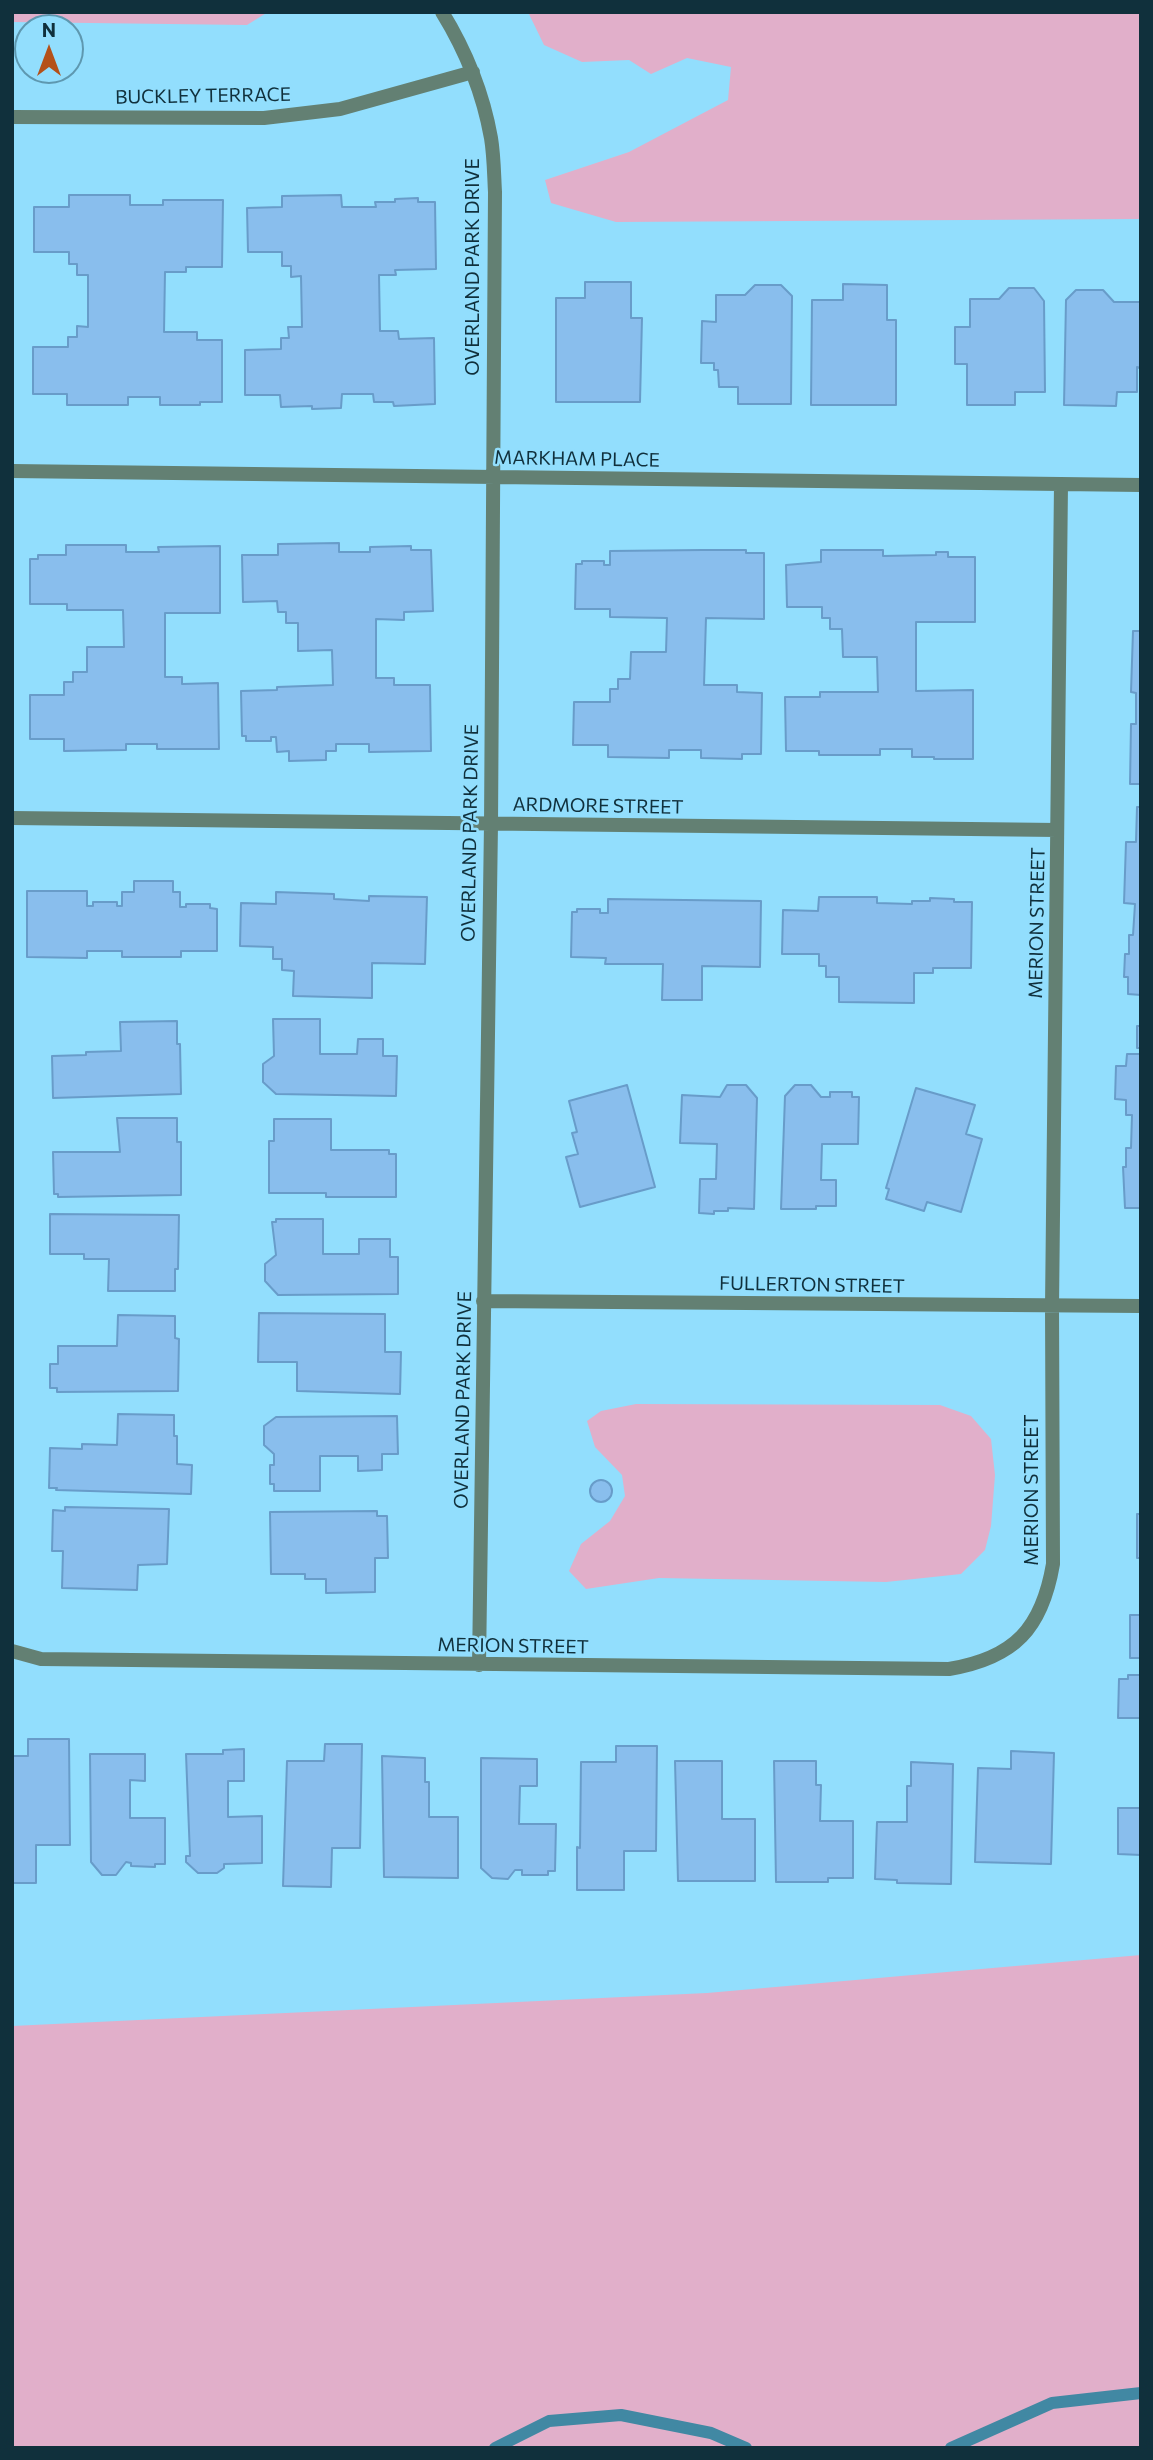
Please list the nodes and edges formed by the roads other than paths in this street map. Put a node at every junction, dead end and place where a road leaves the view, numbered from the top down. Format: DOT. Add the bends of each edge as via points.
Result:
graph roads {
  1 [pos="442,12"];
  2 [pos="473,72"];
  3 [pos="12,117"];
  4 [pos="12,471"];
  5 [pos="492,477"];
  6 [pos="1061,484"];
  7 [pos="1141,485"];
  8 [pos="12,818"];
  9 [pos="491,824"];
  10 [pos="1057,830"];
  11 [pos="483,1301"];
  12 [pos="1052,1307"];
  13 [pos="1141,1307"];
  14 [pos="12,1651"];
  15 [pos="479,1665"];
  1 -- 2 [label="street, OVERLAND PARK DRIVE"];
  2 -- 3 [label="street, BUCKLEY TERRACE" via="340,109 264,118"];
  2 -- 5 [label="street, OVERLAND PARK DRIVE" via="491,139 495,192"];
  4 -- 5 [label="street, MARKHAM PLACE"];
  5 -- 6 [label="street, MARKHAM PLACE"];
  5 -- 9 [label="street, OVERLAND PARK DRIVE"];
  6 -- 7 [label="street, MARKHAM PLACE"];
  6 -- 10 [label="street, MERION STREET"];
  8 -- 9 [label="street, ARDMORE STREET"];
  9 -- 10 [label="street, ARDMORE STREET"];
  9 -- 11 [label="street, OVERLAND PARK DRIVE"];
  10 -- 12 [label="street, MERION STREET"];
  11 -- 12 [label="street, FULLERTON STREET"];
  11 -- 15 [label="street, OVERLAND PARK DRIVE"];
  12 -- 13 [label="street, FULLERTON STREET"];
  12 -- 15 [label="street, MERION STREET" via="1053,1564 1048,1594 1031,1626 1006,1650 972,1665 949,1668"];
  14 -- 15 [label="street, MERION STREET" via="41,1658"];
}
